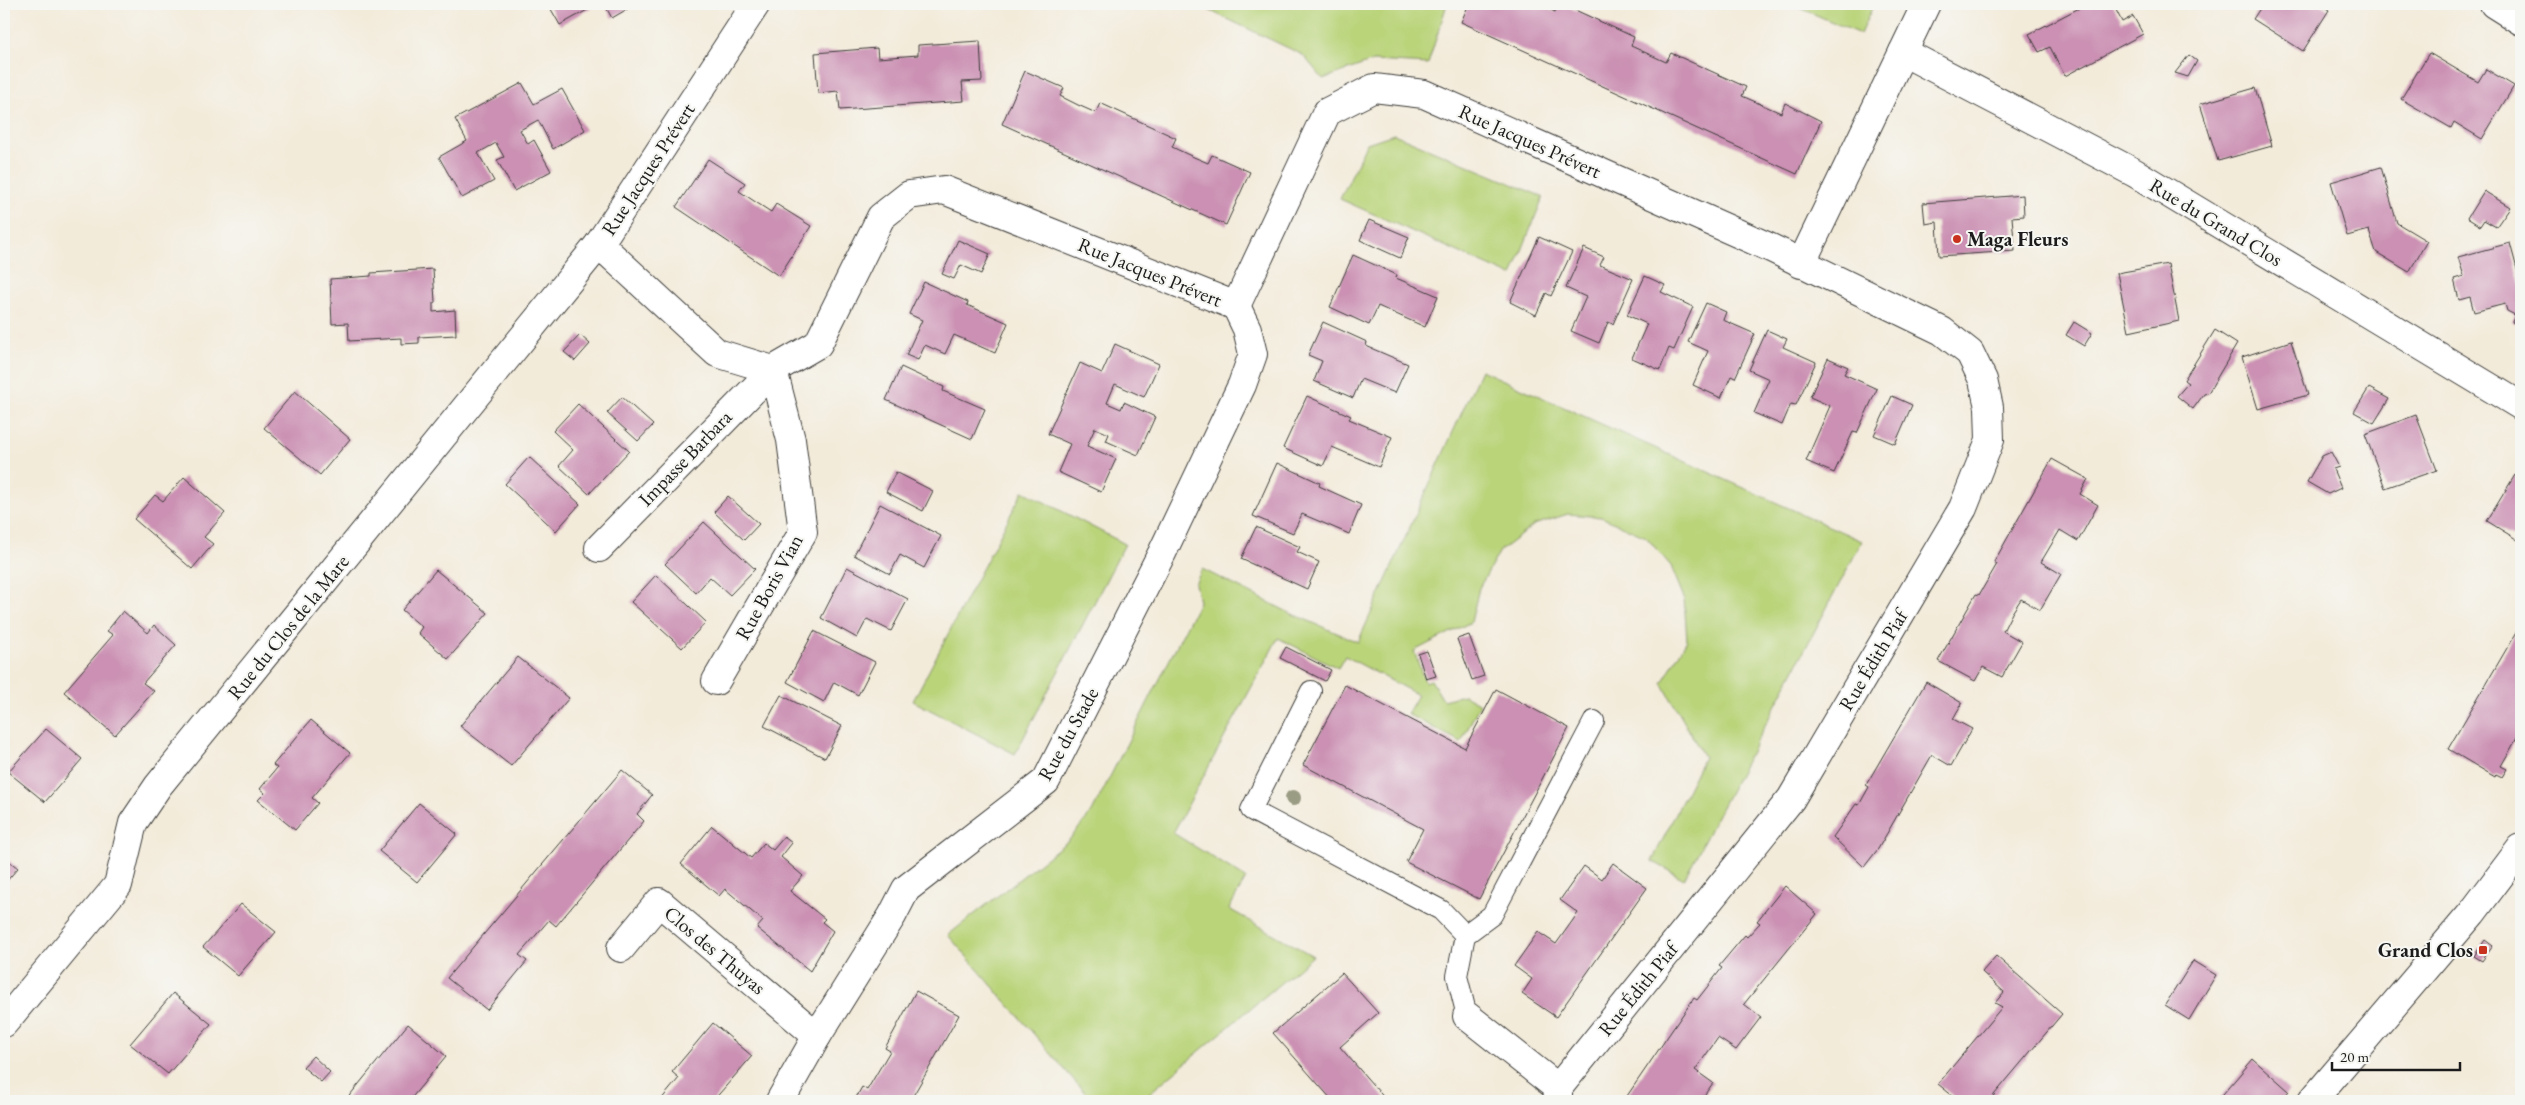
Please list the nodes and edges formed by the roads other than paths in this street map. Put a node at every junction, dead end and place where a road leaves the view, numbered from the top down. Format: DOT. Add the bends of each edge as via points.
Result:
graph roads {
  1 [pos="756,4"];
  2 [pos="1926,4"];
  3 [pos="2494,4"];
  4 [pos="2521,21"];
  5 [pos="1903,52"];
  6 [pos="599,244"];
  7 [pos="1801,264"];
  8 [pos="1236,306"];
  9 [pos="772,370"];
  10 [pos="2521,406"];
  11 [pos="599,548"];
  12 [pos="716,681"];
  13 [pos="1311,691"];
  14 [pos="1594,721"];
  15 [pos="2521,848"];
  16 [pos="1465,935"];
  17 [pos="620,948"];
  18 [pos="1467,1016"];
  19 [pos="4,1023"];
  20 [pos="817,1036"];
  21 [pos="1558,1095"];
  22 [pos="780,1101"];
  23 [pos="2312,1101"];
  1 -- 6 [label="street, Rue Jacques Prévert"];
  2 -- 5 [label="street"];
  3 -- 4 [label="street"];
  5 -- 7 [label="street"];
  5 -- 10 [label="street, Rue du Grand Clos" via="2135,173"];
  6 -- 9 [label="street, Rue Jacques Prévert" via="717,353"];
  6 -- 19 [label="street, Rue du Clos de la Mare" via="158,786 133,822 118,884"];
  7 -- 8 [label="street, Rue Jacques Prévert" via="1424,94 1374,88 1327,112"];
  7 -- 21 [label="street, Rue Édith Piaf" via="1942,331 1970,354 1983,380 1989,406 1990,440 1963,508 1791,798"];
  8 -- 9 [label="street, Rue Jacques Prévert" via="944,190 909,195 881,217 818,344"];
  8 -- 20 [label="street, Rue du Stade" via="1248,328 1253,354 1242,385 1162,553 1046,781 906,889"];
  9 -- 11 [label="street, Impasse Barbara"];
  9 -- 12 [label="street, Rue Boris Vian" via="791,440 803,532"];
  13 -- 16 [label="lane" via="1251,810 1441,910"];
  14 -- 16 [label="lane" via="1492,915"];
  15 -- 23 [label="street" via="2472,912"];
  16 -- 18 [label="lane" via="1457,976"];
  17 -- 20 [label="street, Clos des Thuyas" via="659,902"];
  18 -- 21 [label="street"];
  20 -- 22 [label="street, Rue du Stade"];
}
